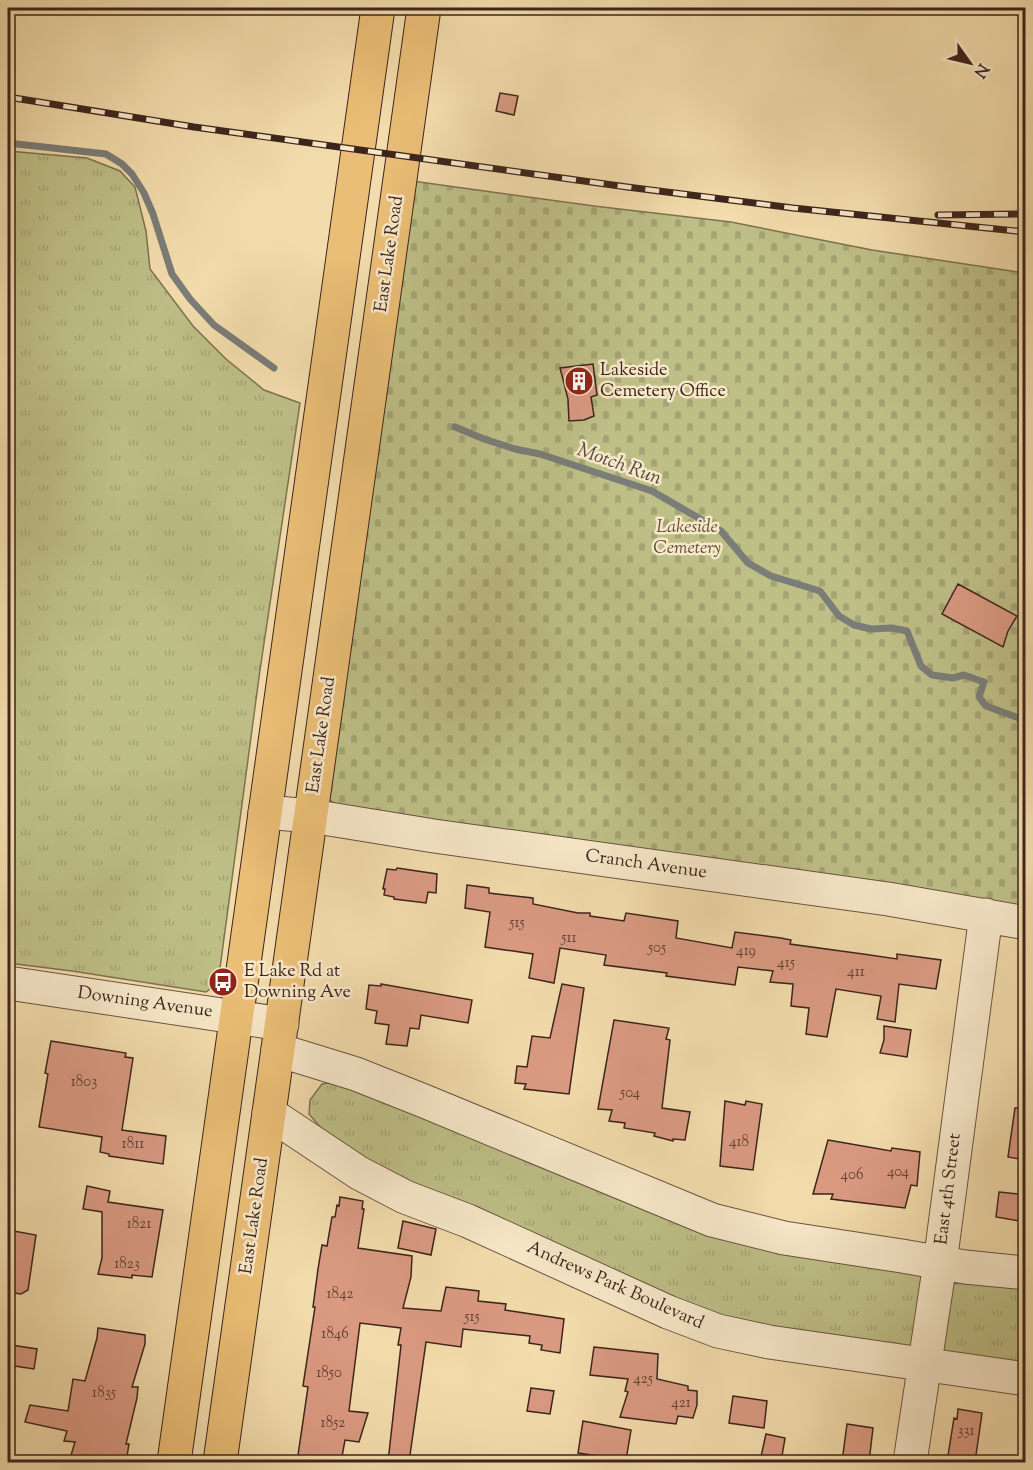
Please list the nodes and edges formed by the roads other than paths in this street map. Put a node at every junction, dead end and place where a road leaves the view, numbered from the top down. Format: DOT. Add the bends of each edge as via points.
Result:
graph roads {
  1 [pos="378,8"];
  2 [pos="424,8"];
  3 [pos="265,812"];
  4 [pos="311,816"];
  5 [pos="986,915"];
  6 [pos="1026,923"];
  7 [pos="8,983"];
  8 [pos="237,1017"];
  9 [pos="280,1037"];
  10 [pos="269,1113"];
  11 [pos="940,1263"];
  12 [pos="1026,1273"];
  13 [pos="924,1364"];
  14 [pos="1026,1379"];
  15 [pos="174,1462"];
  16 [pos="220,1462"];
  17 [pos="910,1462"];
  1 -- 3 [label="main road"];
  2 -- 4 [label="main road, East Lake Road"];
  3 -- 4 [label="street, Cranch Avenue"];
  3 -- 8 [label="main road"];
  4 -- 5 [label="street, Cranch Avenue"];
  4 -- 9 [label="main road, East Lake Road"];
  5 -- 6 [label="street, Cranch Avenue"];
  5 -- 11 [label="street, East 4th Street"];
  7 -- 8 [label="street, Downing Avenue"];
  8 -- 9 [label="street, Downing Avenue"];
  8 -- 15 [label="main road"];
  9 -- 10 [label="main road, East Lake Road"];
  9 -- 11 [label="street" via="366,1078 712,1220 784,1238"];
  10 -- 13 [label="street, Andrews Park Boulevard" via="359,1173 405,1197 468,1221 668,1312 718,1331 769,1342"];
  10 -- 16 [label="main road, East Lake Road"];
  11 -- 12 [label="street"];
  11 -- 13 [label="street, East 4th Street"];
  13 -- 14 [label="street, Andrews Park Boulevard"];
  13 -- 17 [label="street, East 4th Street"];
}
